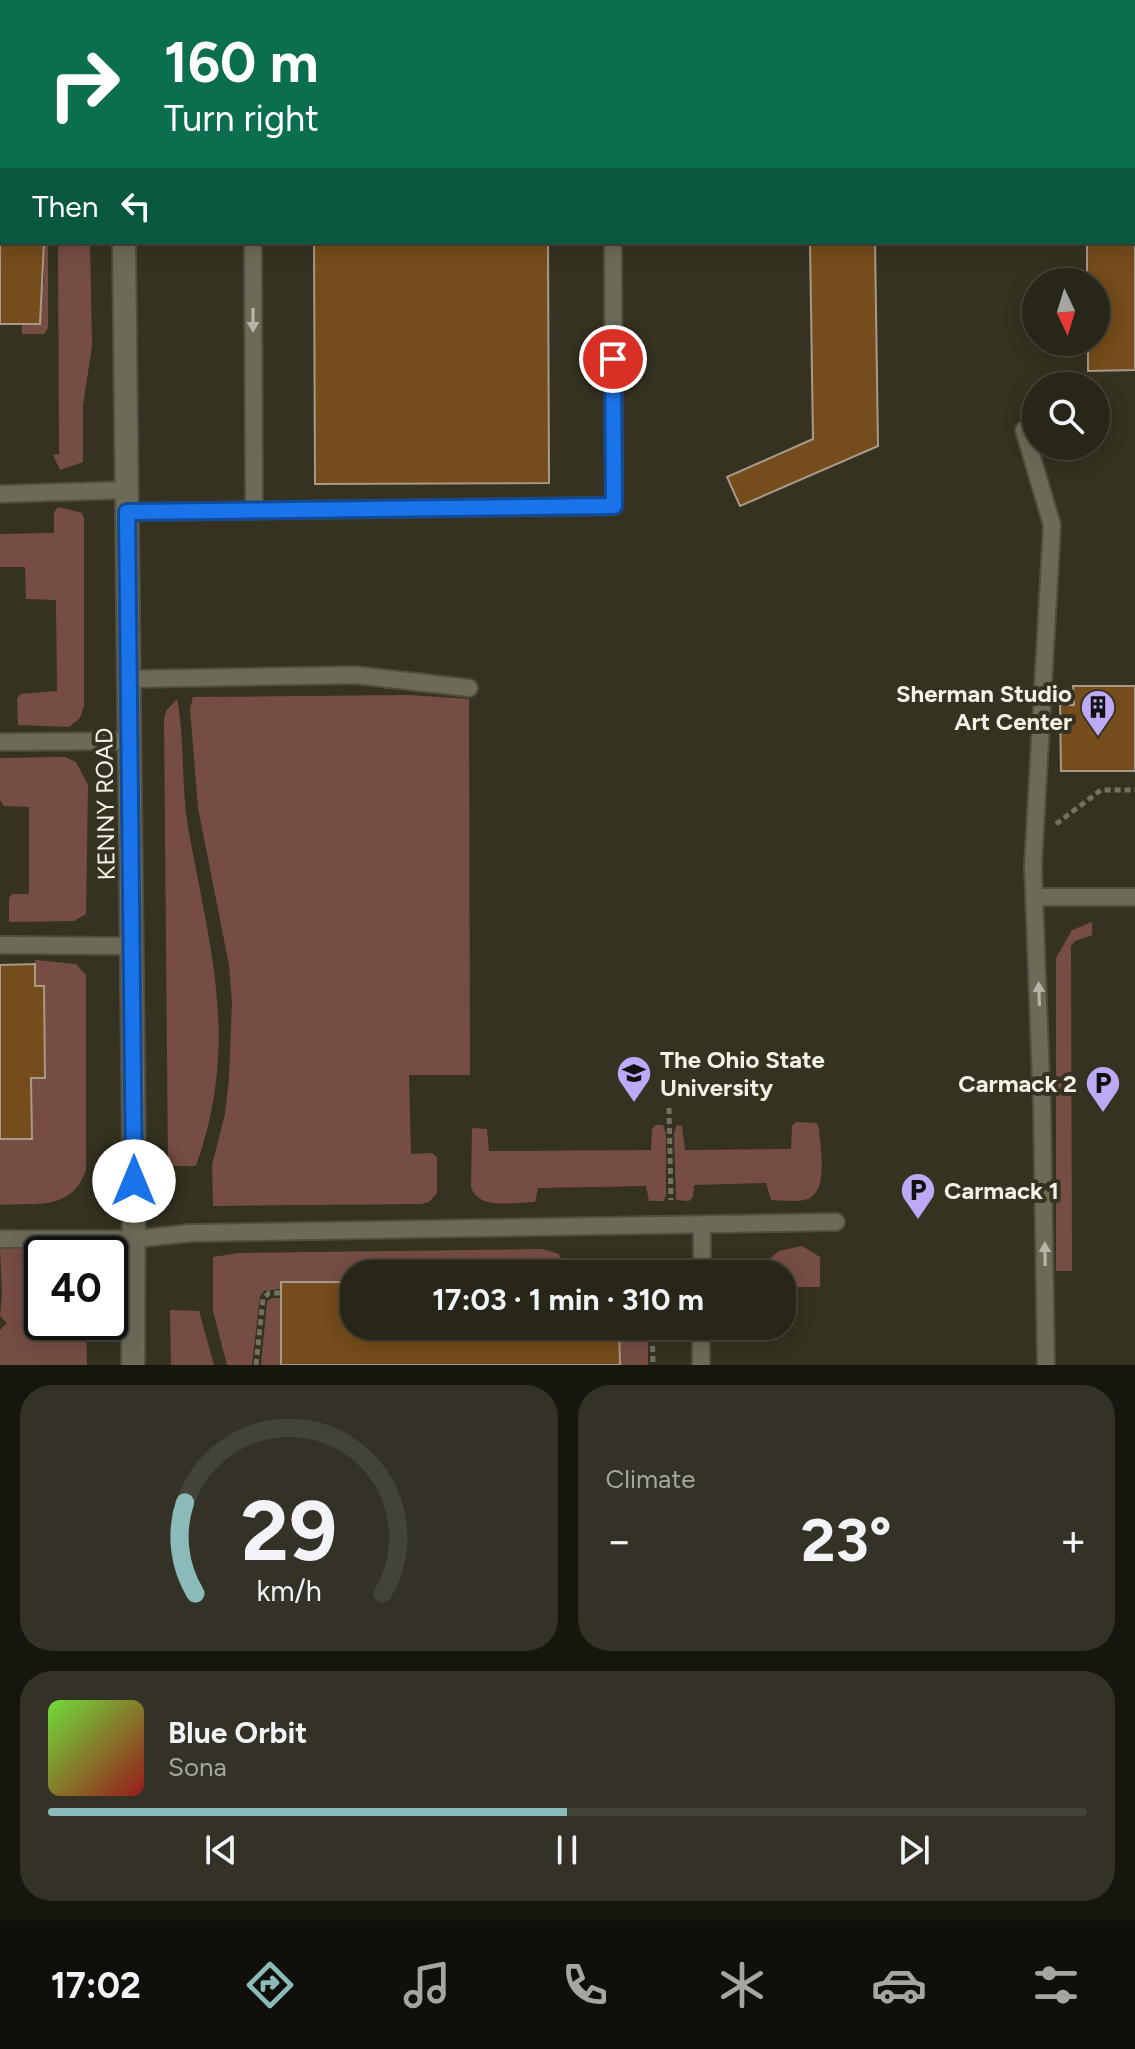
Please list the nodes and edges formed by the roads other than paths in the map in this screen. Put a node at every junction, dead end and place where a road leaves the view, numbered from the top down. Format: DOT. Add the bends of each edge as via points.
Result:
graph roads {
  1 [pos="124,244"];
  2 [pos="253,244"];
  3 [pos="613,244"];
  4 [pos="1033,460"];
  5 [pos="0,494"];
  6 [pos="127,501"];
  7 [pos="254,510"];
  8 [pos="130,679"];
  9 [pos="469,688"];
  10 [pos="131,741"];
  11 [pos="0,742"];
  12 [pos="1036,897"];
  13 [pos="1135,897"];
  14 [pos="0,945"];
  15 [pos="133,946"];
  16 [pos="836,1222"];
  17 [pos="702,1225"];
  18 [pos="0,1239"];
  19 [pos="134,1239"];
  20 [pos="702,1260"];
  21 [pos="701,1340"];
  22 [pos="133,1365"];
  23 [pos="701,1365"];
  24 [pos="1046,1365"];
  1 -- 6 [label="street, KENNY ROAD"];
  2 -- 7 [label="lane, one-way"];
  3 -- 7 [label="lane" via="614,506"];
  4 -- 12 [label="lane" via="1052,525 1033,866"];
  5 -- 6 [label="lane"];
  6 -- 7 [label="lane"];
  6 -- 8 [label="street, KENNY ROAD"];
  8 -- 9 [label="lane" via="355,675"];
  8 -- 10 [label="street, KENNY ROAD"];
  10 -- 11 [label="lane"];
  10 -- 15 [label="street, KENNY ROAD"];
  12 -- 13 [label="lane"];
  24 -- 12 [label="lane, one-way"];
  14 -- 15 [label="lane"];
  15 -- 19 [label="street, KENNY ROAD"];
  16 -- 17 [label="lane"];
  17 -- 19 [label="lane" via="191,1233"];
  17 -- 20 [label="lane"];
  18 -- 19 [label="lane"];
  19 -- 22 [label="street, KENNY ROAD"];
  21 -- 23 [label="lane"];
}
